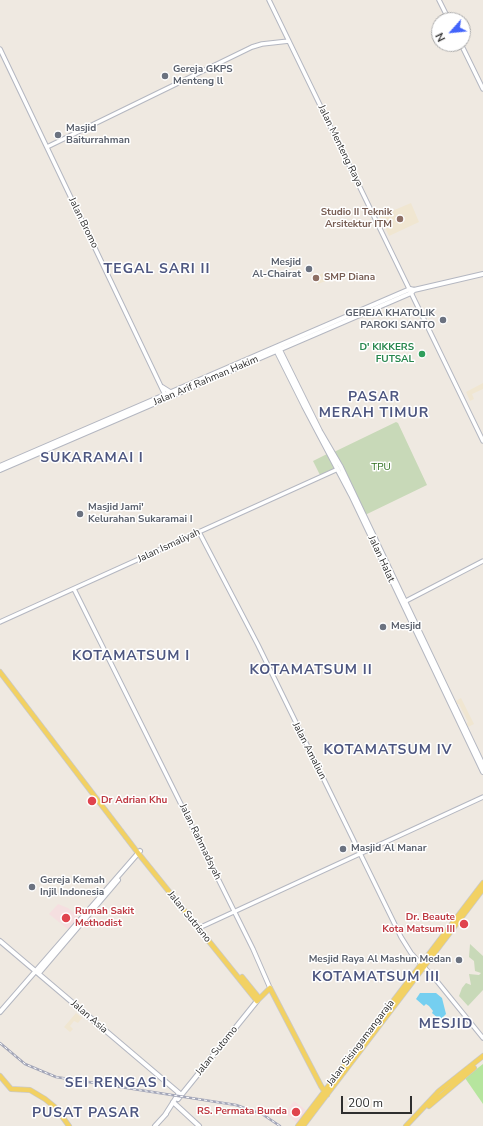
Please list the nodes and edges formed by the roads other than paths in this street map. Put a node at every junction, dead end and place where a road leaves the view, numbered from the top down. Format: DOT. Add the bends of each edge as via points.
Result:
graph roads {
  1 [pos="269,0"];
  2 [pos="439,0"];
  3 [pos="445,12"];
  4 [pos="289,41"];
  5 [pos="0,49"];
  6 [pos="465,52"];
  7 [pos="483,89"];
  8 [pos="47,148"];
  9 [pos="483,274"];
  10 [pos="412,290"];
  11 [pos="277,348"];
  12 [pos="204,380"];
  13 [pos="162,387"];
  14 [pos="170,392"];
  15 [pos="166,396"];
  16 [pos="483,440"];
  17 [pos="0,466"];
  18 [pos="338,469"];
  19 [pos="0,470"];
  20 [pos="199,532"];
  21 [pos="483,561"];
  22 [pos="74,589"];
  23 [pos="404,602"];
  24 [pos="0,622"];
  25 [pos="0,672"];
  26 [pos="483,765"];
  27 [pos="483,772"];
  28 [pos="483,797"];
  29 [pos="140,853"];
  30 [pos="360,853"];
  31 [pos="483,884"];
  32 [pos="483,889"];
  33 [pos="233,911"];
  34 [pos="201,927"];
  35 [pos="0,941"];
  36 [pos="29,965"];
  37 [pos="423,965"];
  38 [pos="38,972"];
  39 [pos="30,978"];
  40 [pos="270,988"];
  41 [pos="258,1000"];
  42 [pos="0,1012"];
  43 [pos="483,1038"];
  44 [pos="483,1056"];
  45 [pos="483,1060"];
  46 [pos="0,1076"];
  47 [pos="320,1086"];
  48 [pos="440,1092"];
  49 [pos="326,1093"];
  50 [pos="179,1094"];
  51 [pos="320,1098"];
  52 [pos="174,1103"];
  53 [pos="313,1110"];
  54 [pos="69,1126"];
  55 [pos="155,1126"];
  56 [pos="199,1126"];
  57 [pos="298,1126"];
  58 [pos="303,1126"];
  59 [pos="406,1126"];
  60 [pos="410,1126"];
  1 -- 4 [label="street, Jalan Menteng Raya"];
  2 -- 3 [label="street"];
  4 -- 8 [label="street" via="256,45"];
  4 -- 10 [label="street, Jalan Menteng Raya"];
  5 -- 8 [label="street, Jalan Bromo"];
  6 -- 7 [label="street"];
  8 -- 13 [label="street, Jalan Bromo"];
  9 -- 10 [label="main road, Jalan Arif Rahman Hakim"];
  10 -- 11 [label="main road, Jalan Arif Rahman Hakim"];
  10 -- 16 [label="street, Jalan Menteng Raya"];
  11 -- 12 [label="main road, Jalan Arif Rahman Hakim"];
  11 -- 18 [label="main road, Jalan Halat" via="306,411"];
  11 -- 23 [label="main road, Jalan Halat" via="341,467"];
  12 -- 14 [label="main road, Jalan Arif Rahman Hakim"];
  12 -- 15 [label="main road, Jalan Arif Rahman Hakim"];
  13 -- 14 [label="main road"];
  13 -- 15 [label="street, Jalan Bromo"];
  14 -- 15 [label="main road, Jalan Arif Rahman Hakim"];
  15 -- 17 [label="main road, Jalan Arif Rahman Hakim"];
  15 -- 19 [label="main road, Jalan Arif Rahman Hakim"];
  18 -- 20 [label="street, Jalan Ismaliyah"];
  18 -- 23 [label="main road, Jalan Halat"];
  20 -- 22 [label="street, Jalan Ismaliyah"];
  20 -- 30 [label="street, Jalan Amaliun" via="258,645"];
  21 -- 23 [label="street"];
  22 -- 24 [label="street, Jalan Ismaliyah"];
  22 -- 33 [label="street, Jalan Rahmadsyah"];
  23 -- 26 [label="main road, Jalan Halat"];
  23 -- 27 [label="main road, Jalan Halat"];
  25 -- 29 [label="main road, Jalan Sutrisno"];
  28 -- 30 [label="street"];
  29 -- 34 [label="main road, Jalan Sutrisno"];
  29 -- 38 [label="main road"];
  29 -- 41 [label="main road, Jalan Sutrisno"];
  30 -- 33 [label="street"];
  30 -- 37 [label="street, Jalan Amaliun" via="401,937 411,953"];
  31 -- 37 [label="main road, Jalan Sisingamangaraja"];
  32 -- 37 [label="main road, Jalan Sisingamangaraja"];
  33 -- 34 [label="street"];
  33 -- 40 [label="street, Jalan Rahmadsyah"];
  34 -- 41 [label="main road, Jalan Sutrisno"];
  35 -- 36 [label="main road, Jalan Asia"];
  36 -- 38 [label="main road, Jalan Asia"];
  36 -- 39 [label="main road"];
  37 -- 43 [label="street, Jalan Amaliun"];
  37 -- 49 [label="main road, Jalan Sisingamangaraja"];
  38 -- 39 [label="main road"];
  38 -- 50 [label="main road, Jalan Asia"];
  39 -- 42 [label="main road"];
  40 -- 41 [label="main road, Jalan Sutomo"];
  40 -- 47 [label="main road, Jalan Rahmadsyah"];
  41 -- 52 [label="main road, Jalan Sutomo"];
  44 -- 48 [label="main road"];
  45 -- 48 [label="main road"];
  46 -- 54 [label="main road" via="11,1090 30,1090 45,1099 56,1108"];
  47 -- 49 [label="main road, Jalan Rahmadsyah"];
  47 -- 51 [label="main road"];
  48 -- 59 [label="main road"];
  48 -- 60 [label="main road"];
  49 -- 51 [label="main road, Jalan Sisingamangaraja"];
  49 -- 53 [label="main road, Jalan Sisingamangaraja"];
  50 -- 52 [label="main road, Jalan Sutomo"];
  51 -- 53 [label="main road, Jalan Sisingamangaraja"];
  52 -- 55 [label="main road, Jalan Sutomo"];
  52 -- 56 [label="main road"];
  53 -- 57 [label="main road, Jalan Sisingamangaraja"];
  53 -- 58 [label="main road, Jalan Sisingamangaraja"];
}
